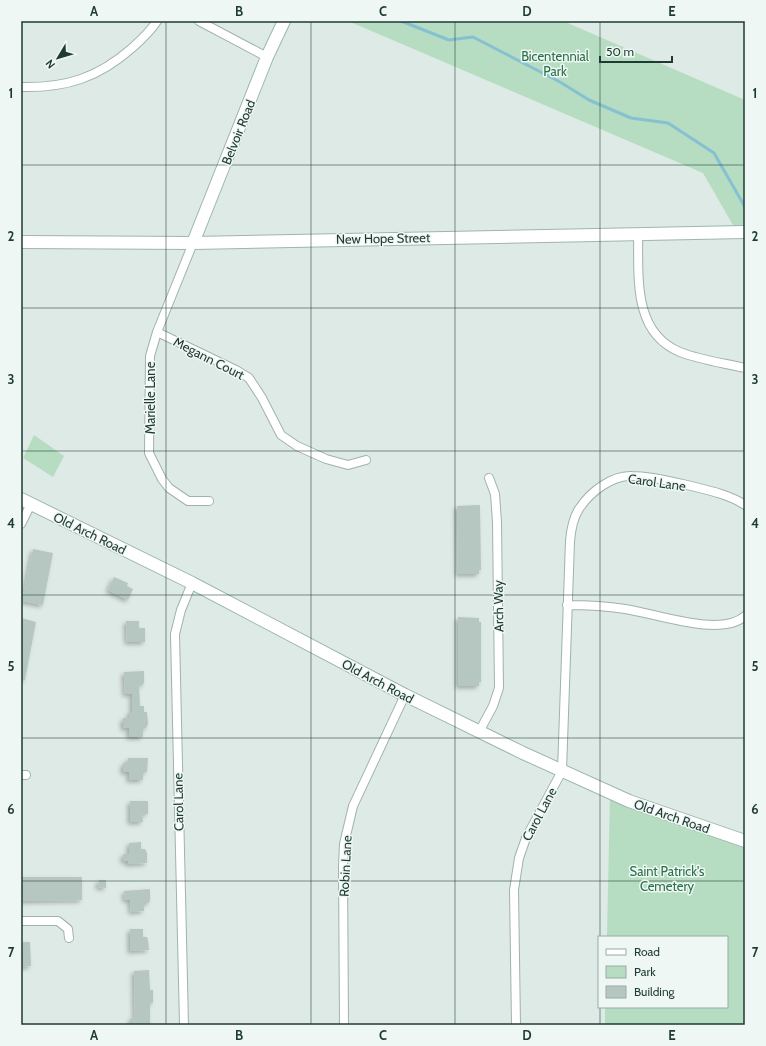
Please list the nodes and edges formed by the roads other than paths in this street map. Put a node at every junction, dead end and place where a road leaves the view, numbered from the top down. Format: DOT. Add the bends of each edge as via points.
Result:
graph roads {
  1 [pos="157,21"];
  2 [pos="199,21"];
  3 [pos="284,21"];
  4 [pos="267,57"];
  5 [pos="21,87"];
  6 [pos="745,232"];
  7 [pos="638,233"];
  8 [pos="21,242"];
  9 [pos="193,243"];
  10 [pos="157,332"];
  11 [pos="745,368"];
  12 [pos="366,460"];
  13 [pos="489,478"];
  14 [pos="26,501"];
  15 [pos="209,501"];
  16 [pos="745,505"];
  17 [pos="21,524"];
  18 [pos="192,583"];
  19 [pos="567,605"];
  20 [pos="744,620"];
  21 [pos="405,695"];
  22 [pos="479,732"];
  23 [pos="562,771"];
  24 [pos="745,841"];
  25 [pos="21,921"];
  26 [pos="69,938"];
  27 [pos="184,1025"];
  28 [pos="344,1025"];
  29 [pos="516,1025"];
  1 -- 5 [label="street" via="152,29 118,60 95,74 67,84 42,88"];
  2 -- 4 [label="street"];
  3 -- 4 [label="street, Belvoir Road"];
  4 -- 9 [label="street, Belvoir Road"];
  6 -- 7 [label="street, New Hope Street"];
  7 -- 9 [label="street, New Hope Street"];
  7 -- 11 [label="street" via="641,304 645,317 658,337 680,352"];
  8 -- 9 [label="street, New Hope Street"];
  9 -- 10 [label="street, Marielle Lane"];
  10 -- 12 [label="street, Megann Court" via="248,378 262,398 281,435 297,446 326,459 348,465"];
  10 -- 15 [label="street, Marielle Lane" via="150,356 149,452 169,488 188,501"];
  13 -- 22 [label="street, Arch Way" via="495,494 497,522 499,688"];
  14 -- 17 [label="street"];
  14 -- 18 [label="street, Old Arch Road"];
  16 -- 19 [label="street, Carol Lane" via="709,490 659,479 632,475 610,482 591,495 578,510 572,527"];
  18 -- 21 [label="street, Old Arch Road"];
  18 -- 27 [label="street, Carol Lane" via="175,634"];
  19 -- 20 [label="street" via="625,609 707,625"];
  19 -- 23 [label="street, Carol Lane"];
  21 -- 22 [label="street, Old Arch Road"];
  21 -- 28 [label="street, Robin Lane" via="353,806 348,824 343,866"];
  22 -- 23 [label="street, Old Arch Road"];
  23 -- 24 [label="street, Old Arch Road" via="637,804"];
  23 -- 29 [label="street, Carol Lane" via="526,838 515,875"];
  25 -- 26 [label="street" via="58,921 68,928"];
}
